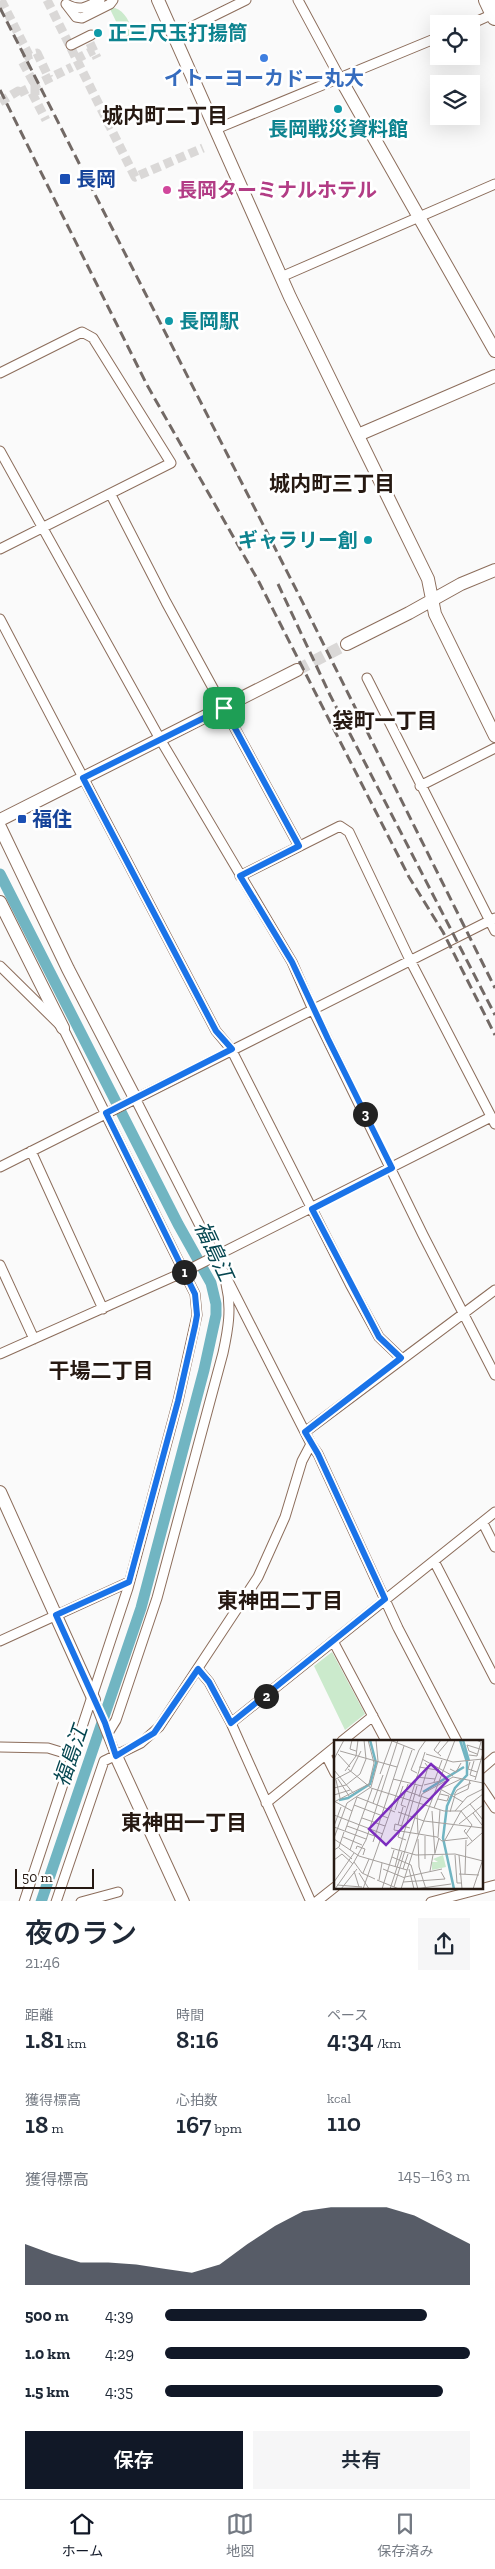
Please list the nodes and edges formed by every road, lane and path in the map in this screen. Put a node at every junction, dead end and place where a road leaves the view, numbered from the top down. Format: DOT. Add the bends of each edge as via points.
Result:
graph roads {
  1 [pos="100,0"];
  2 [pos="113,0"];
  3 [pos="158,0"];
  4 [pos="246,0"];
  5 [pos="298,0"];
  6 [pos="65,2"];
  7 [pos="493,11"];
  8 [pos="480,19"];
  9 [pos="175,36"];
  10 [pos="89,38"];
  11 [pos="430,41"];
  12 [pos="71,45"];
  13 [pos="340,78"];
  14 [pos="216,129"];
  15 [pos="495,184"];
  16 [pos="419,217"];
  17 [pos="281,277"];
  18 [pos="495,351"];
  19 [pos="0,373"];
  20 [pos="495,376"];
  21 [pos="358,435"];
  22 [pos="0,451"];
  23 [pos="111,495"];
  24 [pos="43,527"];
  25 [pos="0,549"];
  26 [pos="495,570"];
  27 [pos="432,600"];
  28 [pos="0,619"];
  29 [pos="347,644"];
  30 [pos="297,670"];
  31 [pos="367,678"];
  32 [pos="224,708"];
  33 [pos="495,736"];
  34 [pos="160,739"];
  35 [pos="495,748"];
  36 [pos="83,778"];
  37 [pos="420,786"];
  38 [pos="0,820"];
  39 [pos="0,827"];
  40 [pos="299,846"];
  41 [pos="240,876"];
  42 [pos="0,902"];
  43 [pos="492,919"];
  44 [pos="495,931"];
  45 [pos="410,960"];
  46 [pos="0,966"];
  47 [pos="313,1010"];
  48 [pos="63,1028"];
  49 [pos="232,1049"];
  50 [pos="133,1099"];
  51 [pos="109,1112"];
  52 [pos="493,1120"];
  53 [pos="31,1151"];
  54 [pos="0,1167"];
  55 [pos="392,1168"];
  56 [pos="312,1209"];
  57 [pos="213,1257"];
  58 [pos="0,1265"];
  59 [pos="223,1269"];
  60 [pos="188,1270"];
  61 [pos="495,1290"];
  62 [pos="103,1309"];
  63 [pos="463,1312"];
  64 [pos="34,1338"];
  65 [pos="0,1354"];
  66 [pos="401,1358"];
  67 [pos="495,1375"];
  68 [pos="305,1432"];
  69 [pos="311,1444"];
  70 [pos="0,1492"];
  71 [pos="495,1512"];
  72 [pos="483,1523"];
  73 [pos="495,1547"];
  74 [pos="434,1561"];
  75 [pos="129,1582"];
  76 [pos="385,1599"];
  77 [pos="56,1615"];
  78 [pos="0,1641"];
  79 [pos="333,1641"];
  80 [pos="198,1669"];
  81 [pos="495,1679"];
  82 [pos="93,1697"];
  83 [pos="373,1716"];
  84 [pos="231,1723"];
  85 [pos="108,1733"];
  86 [pos="344,1740"];
  87 [pos="385,1740"];
  88 [pos="456,1740"];
  89 [pos="0,1747"];
  90 [pos="334,1748"];
  91 [pos="326,1755"];
  92 [pos="74,1756"];
  93 [pos="116,1756"];
  94 [pos="495,1757"];
  95 [pos="482,1767"];
  96 [pos="334,1771"];
  97 [pos="482,1788"];
  98 [pos="266,1802"];
  99 [pos="495,1808"];
  100 [pos="495,1885"];
  101 [pos="482,1888"];
  102 [pos="334,1889"];
  103 [pos="480,1889"];
  104 [pos="118,1892"];
  105 [pos="24,1901"];
  106 [pos="56,1901"];
  107 [pos="85,1901"];
  108 [pos="183,1901"];
  109 [pos="311,1901"];
  110 [pos="317,1901"];
  111 [pos="435,1901"];
  1 -- 6 [label="street" via="82,9 75,9"];
  2 -- 6 [label="street" via="82,18 76,17"];
  3 -- 9 [label="street"];
  4 -- 9 [label="street"];
  5 -- 13 [label="street"];
  7 -- 8 [label="street"];
  9 -- 14 [label="street"];
  10 -- 12 [label="street"];
  11 -- 13 [label="street"];
  13 -- 14 [label="street"];
  13 -- 16 [label="street"];
  14 -- 17 [label="street"];
  15 -- 16 [label="street"];
  16 -- 17 [label="street"];
  16 -- 18 [label="street"];
  17 -- 21 [label="street"];
  19 -- 23 [label="street" via="82,332 93,338 171,463"];
  20 -- 21 [label="street"];
  21 -- 27 [label="street" via="428,579"];
  22 -- 24 [label="street"];
  23 -- 24 [label="street"];
  23 -- 32 [label="street"];
  24 -- 25 [label="street"];
  24 -- 34 [label="street"];
  26 -- 27 [label="street"];
  27 -- 29 [label="street"];
  27 -- 33 [label="street" via="435,614"];
  28 -- 36 [label="street"];
  30 -- 32 [label="street"];
  31 -- 37 [label="street"];
  32 -- 34 [label="street"];
  32 -- 40 [label="street"];
  34 -- 36 [label="street"];
  34 -- 41 [label="street"];
  35 -- 37 [label="street"];
  36 -- 38 [label="street"];
  36 -- 49 [label="street" via="216,1031"];
  37 -- 43 [label="street"];
  39 -- 50 [label="street"];
  40 -- 41 [label="street"];
  40 -- 45 [label="street" via="340,826 349,832"];
  41 -- 47 [label="street" via="292,962"];
  42 -- 48 [label="street"];
  43 -- 44 [label="street"];
  43 -- 45 [label="street"];
  45 -- 47 [label="street"];
  45 -- 52 [label="street"];
  46 -- 48 [label="street"];
  47 -- 49 [label="street"];
  47 -- 55 [label="street"];
  48 -- 51 [label="street"];
  49 -- 50 [label="street"];
  49 -- 56 [label="street"];
  50 -- 51 [label="street"];
  50 -- 57 [label="street"];
  51 -- 53 [label="street"];
  51 -- 60 [label="street"];
  52 -- 55 [label="street"];
  53 -- 54 [label="street"];
  53 -- 62 [label="street"];
  55 -- 56 [label="street"];
  55 -- 63 [label="street"];
  56 -- 57 [label="street"];
  56 -- 66 [label="street" via="379,1337"];
  57 -- 59 [label="street"];
  57 -- 60 [label="street"];
  58 -- 64 [label="street"];
  59 -- 68 [label="street"];
  59 -- 85 [label="street" via="230,1305 223,1353 157,1598 116,1720"];
  60 -- 62 [label="street"];
  60 -- 75 [label="street" via="197,1315 178,1401"];
  61 -- 63 [label="street"];
  62 -- 64 [label="street"];
  63 -- 66 [label="street"];
  63 -- 67 [label="street"];
  64 -- 65 [label="street"];
  66 -- 68 [label="street"];
  68 -- 69 [label="street"];
  69 -- 76 [label="street"];
  69 -- 80 [label="street" via="302,1461 273,1548 258,1577"];
  70 -- 77 [label="street"];
  71 -- 72 [label="street"];
  72 -- 73 [label="street"];
  72 -- 74 [label="street"];
  74 -- 76 [label="street"];
  74 -- 81 [label="street"];
  75 -- 77 [label="street"];
  75 -- 82 [label="street"];
  76 -- 79 [label="street"];
  76 -- 88 [label="street"];
  77 -- 78 [label="street"];
  77 -- 82 [label="street"];
  79 -- 83 [label="street"];
  79 -- 84 [label="street"];
  80 -- 84 [label="street" via="209,1682"];
  80 -- 93 [label="street" via="154,1733"];
  82 -- 85 [label="street"];
  82 -- 92 [label="street"];
  83 -- 86 [label="street"];
  83 -- 87 [label="street"];
  84 -- 98 [label="street"];
  85 -- 93 [label="street"];
  89 -- 92 [label="street" via="48,1748"];
  90 -- 91 [label="street"];
  91 -- 96 [label="street"];
  91 -- 98 [label="street"];
  92 -- 105 [label="street"];
  93 -- 106 [label="street" via="104,1761"];
  93 -- 108 [label="street"];
  94 -- 95 [label="street"];
  97 -- 99 [label="street"];
  98 -- 109 [label="street"];
  100 -- 101 [label="street"];
  102 -- 110 [label="street"];
  103 -- 111 [label="street"];
  104 -- 107 [label="street"];
}
